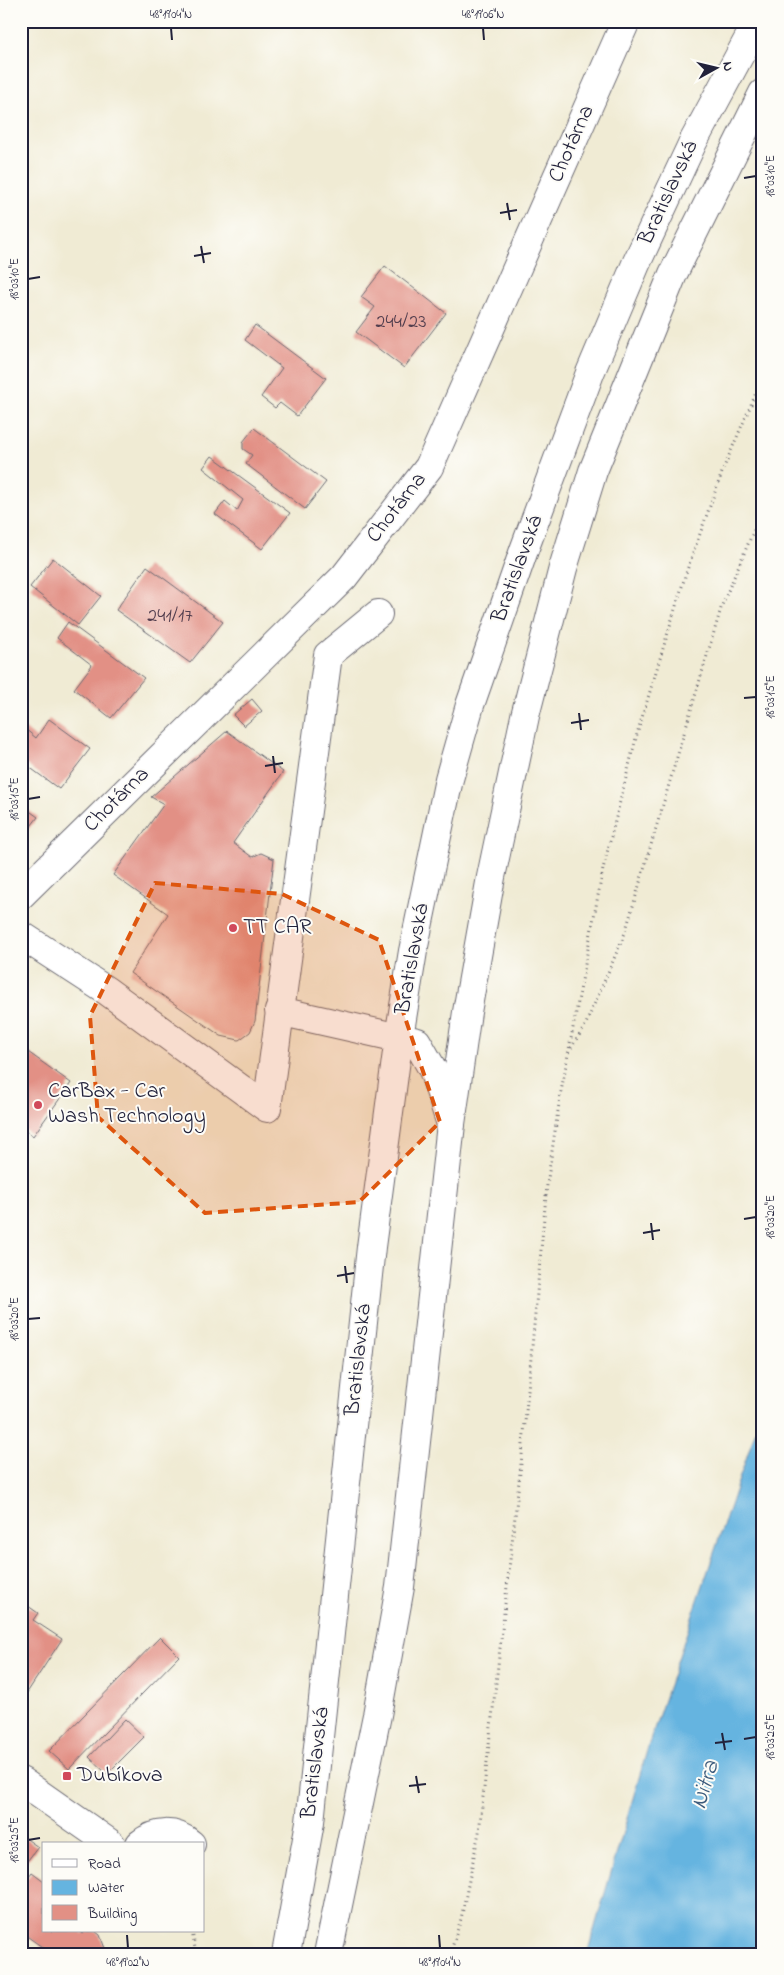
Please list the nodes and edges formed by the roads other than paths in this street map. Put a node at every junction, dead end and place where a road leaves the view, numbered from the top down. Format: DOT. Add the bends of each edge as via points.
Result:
graph roads {
  1 [pos="626,21"];
  2 [pos="758,21"];
  3 [pos="763,93"];
  4 [pos="378,614"];
  5 [pos="21,895"];
  6 [pos="21,935"];
  7 [pos="279,1011"];
  8 [pos="399,1037"];
  9 [pos="451,1124"];
  10 [pos="21,1782"];
  11 [pos="108,1842"];
  12 [pos="142,1842"];
  13 [pos="189,1842"];
  14 [pos="286,1954"];
  15 [pos="328,1954"];
  1 -- 5 [label="main road, Chotárna" via="429,467 344,576"];
  2 -- 8 [label="main road, Bratislavská" via="693,142 636,264 590,373 520,559 470,704 449,779 413,951"];
  3 -- 9 [label="main road, Bratislavská" via="673,274 594,471 563,568 525,716 490,877"];
  4 -- 7 [label="main road" via="328,655"];
  6 -- 7 [label="main road" via="107,991 267,1108"];
  7 -- 8 [label="main road"];
  8 -- 9 [label="main road" via="416,1042 433,1070"];
  8 -- 14 [label="main road, Bratislavská" via="371,1246 310,1822"];
  9 -- 15 [label="main road, Bratislavská" via="400,1587"];
  10 -- 11 [label="main road"];
  12 -- 13 [label="main road" via="159,1834 172,1834"];
}
